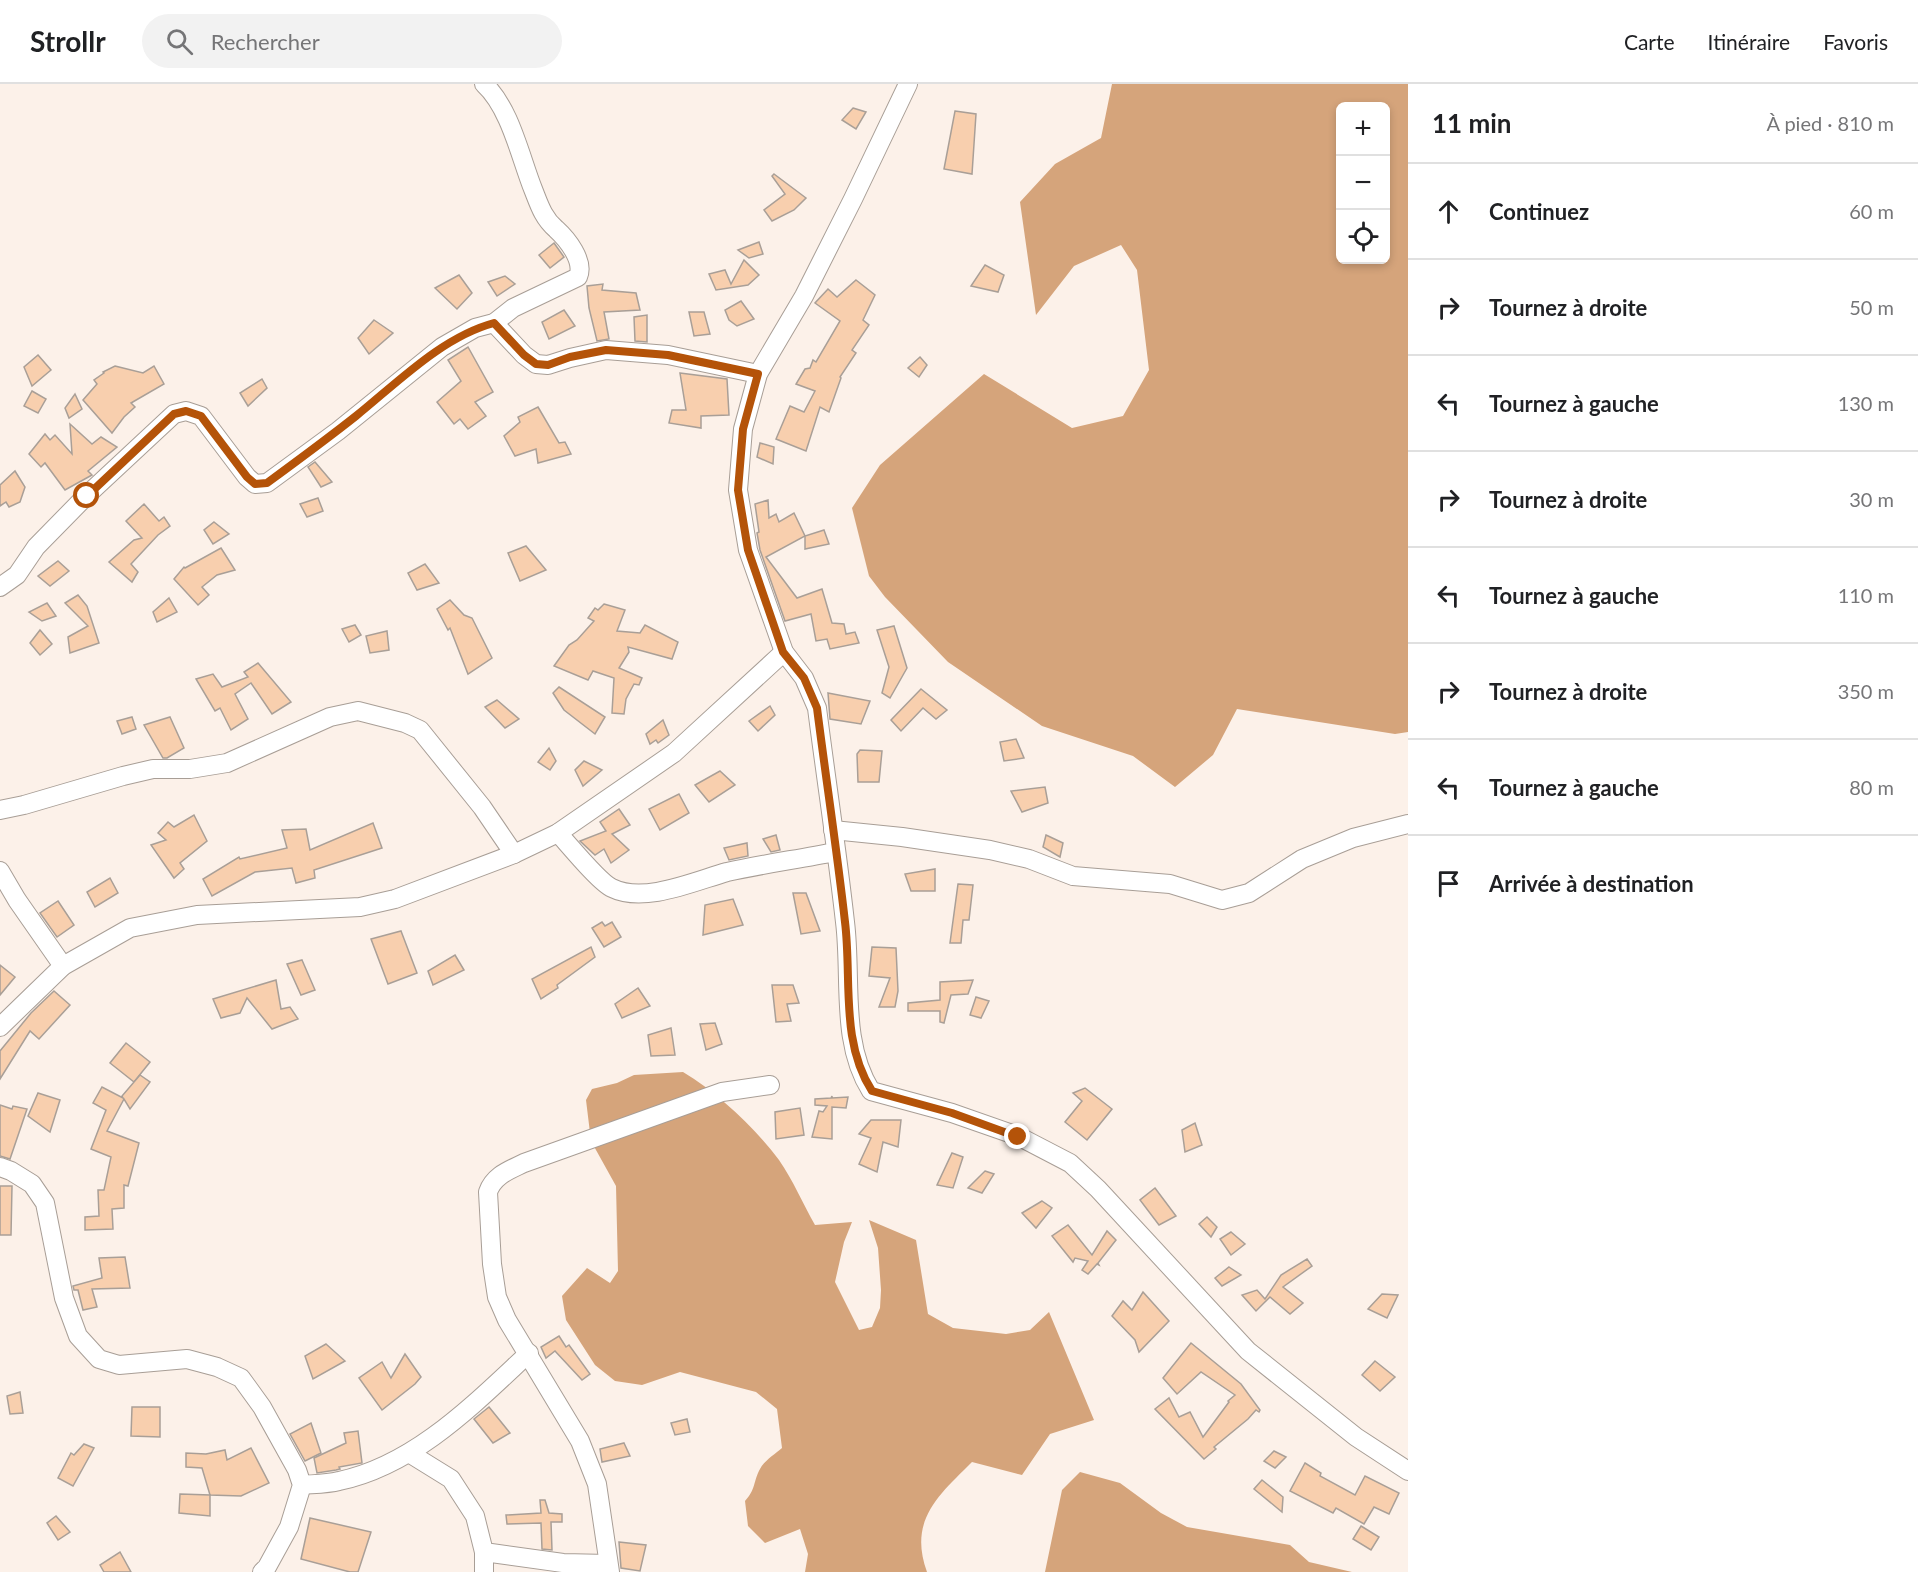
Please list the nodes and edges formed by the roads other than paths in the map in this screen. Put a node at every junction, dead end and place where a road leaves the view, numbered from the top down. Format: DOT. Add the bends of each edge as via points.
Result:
graph roads {
  1 [pos="484,84"];
  2 [pos="908,84"];
  3 [pos="494,323"];
  4 [pos="758,374"];
  5 [pos="0,587"];
  6 [pos="783,652"];
  7 [pos="0,810"];
  8 [pos="1408,824"];
  9 [pos="833,830"];
  10 [pos="558,833"];
  11 [pos="835,852"];
  12 [pos="514,854"];
  13 [pos="0,871"];
  14 [pos="63,966"];
  15 [pos="0,1028"];
  16 [pos="770,1085"];
  17 [pos="0,1167"];
  18 [pos="529,1353"];
  19 [pos="409,1453"];
  20 [pos="1408,1471"];
  21 [pos="302,1485"];
  22 [pos="484,1552"];
  23 [pos="609,1568"];
  24 [pos="262,1572"];
  25 [pos="484,1572"];
  1 -- 3 [label="street" via="509,123 543,215 565,237 576,255 580,273 513,308"];
  2 -- 4 [label="street" via="804,296"];
  3 -- 4 [label="street" via="536,364 548,365 606,350 668,355"];
  3 -- 5 [label="street" via="475,328 442,347 267,483 255,484 247,477 201,416 186,411 174,414 36,547 17,575"];
  4 -- 6 [label="street" via="743,429 738,490 748,550"];
  6 -- 9 [label="street" via="804,678 817,708"];
  6 -- 10 [label="street" via="674,753"];
  7 -- 12 [label="street" via="123,776 227,763 330,717 358,711 420,730"];
  8 -- 9 [label="street" via="1353,838 1302,860 1249,893 1222,900 1170,884 1073,876 990,850"];
  9 -- 11 [label="street"];
  10 -- 11 [label="street" via="609,887 620,892 686,886 727,873"];
  10 -- 12 [label="street"];
  11 -- 20 [label="street" via="845,924 851,1037 860,1074 872,1091 952,1113 1018,1137 1070,1163 1248,1351 1356,1437"];
  12 -- 14 [label="street" via="395,899 360,907 197,915 130,928"];
  13 -- 14 [label="street"];
  14 -- 15 [label="street"];
  16 -- 18 [label="street" via="722,1092 524,1163 498,1176 488,1192 492,1264 507,1320"];
  17 -- 21 [label="street" via="32,1184 45,1203 64,1298 78,1336 99,1359 119,1365 187,1359 241,1378 262,1407"];
  18 -- 19 [label="street" via="475,1403"];
  18 -- 23 [label="street" via="580,1441 597,1484"];
  19 -- 21 [label="street" via="339,1481"];
  19 -- 22 [label="street" via="451,1479 474,1516"];
  21 -- 24 [label="street" via="289,1527"];
  22 -- 23 [label="street"];
  22 -- 25 [label="street"];
}
